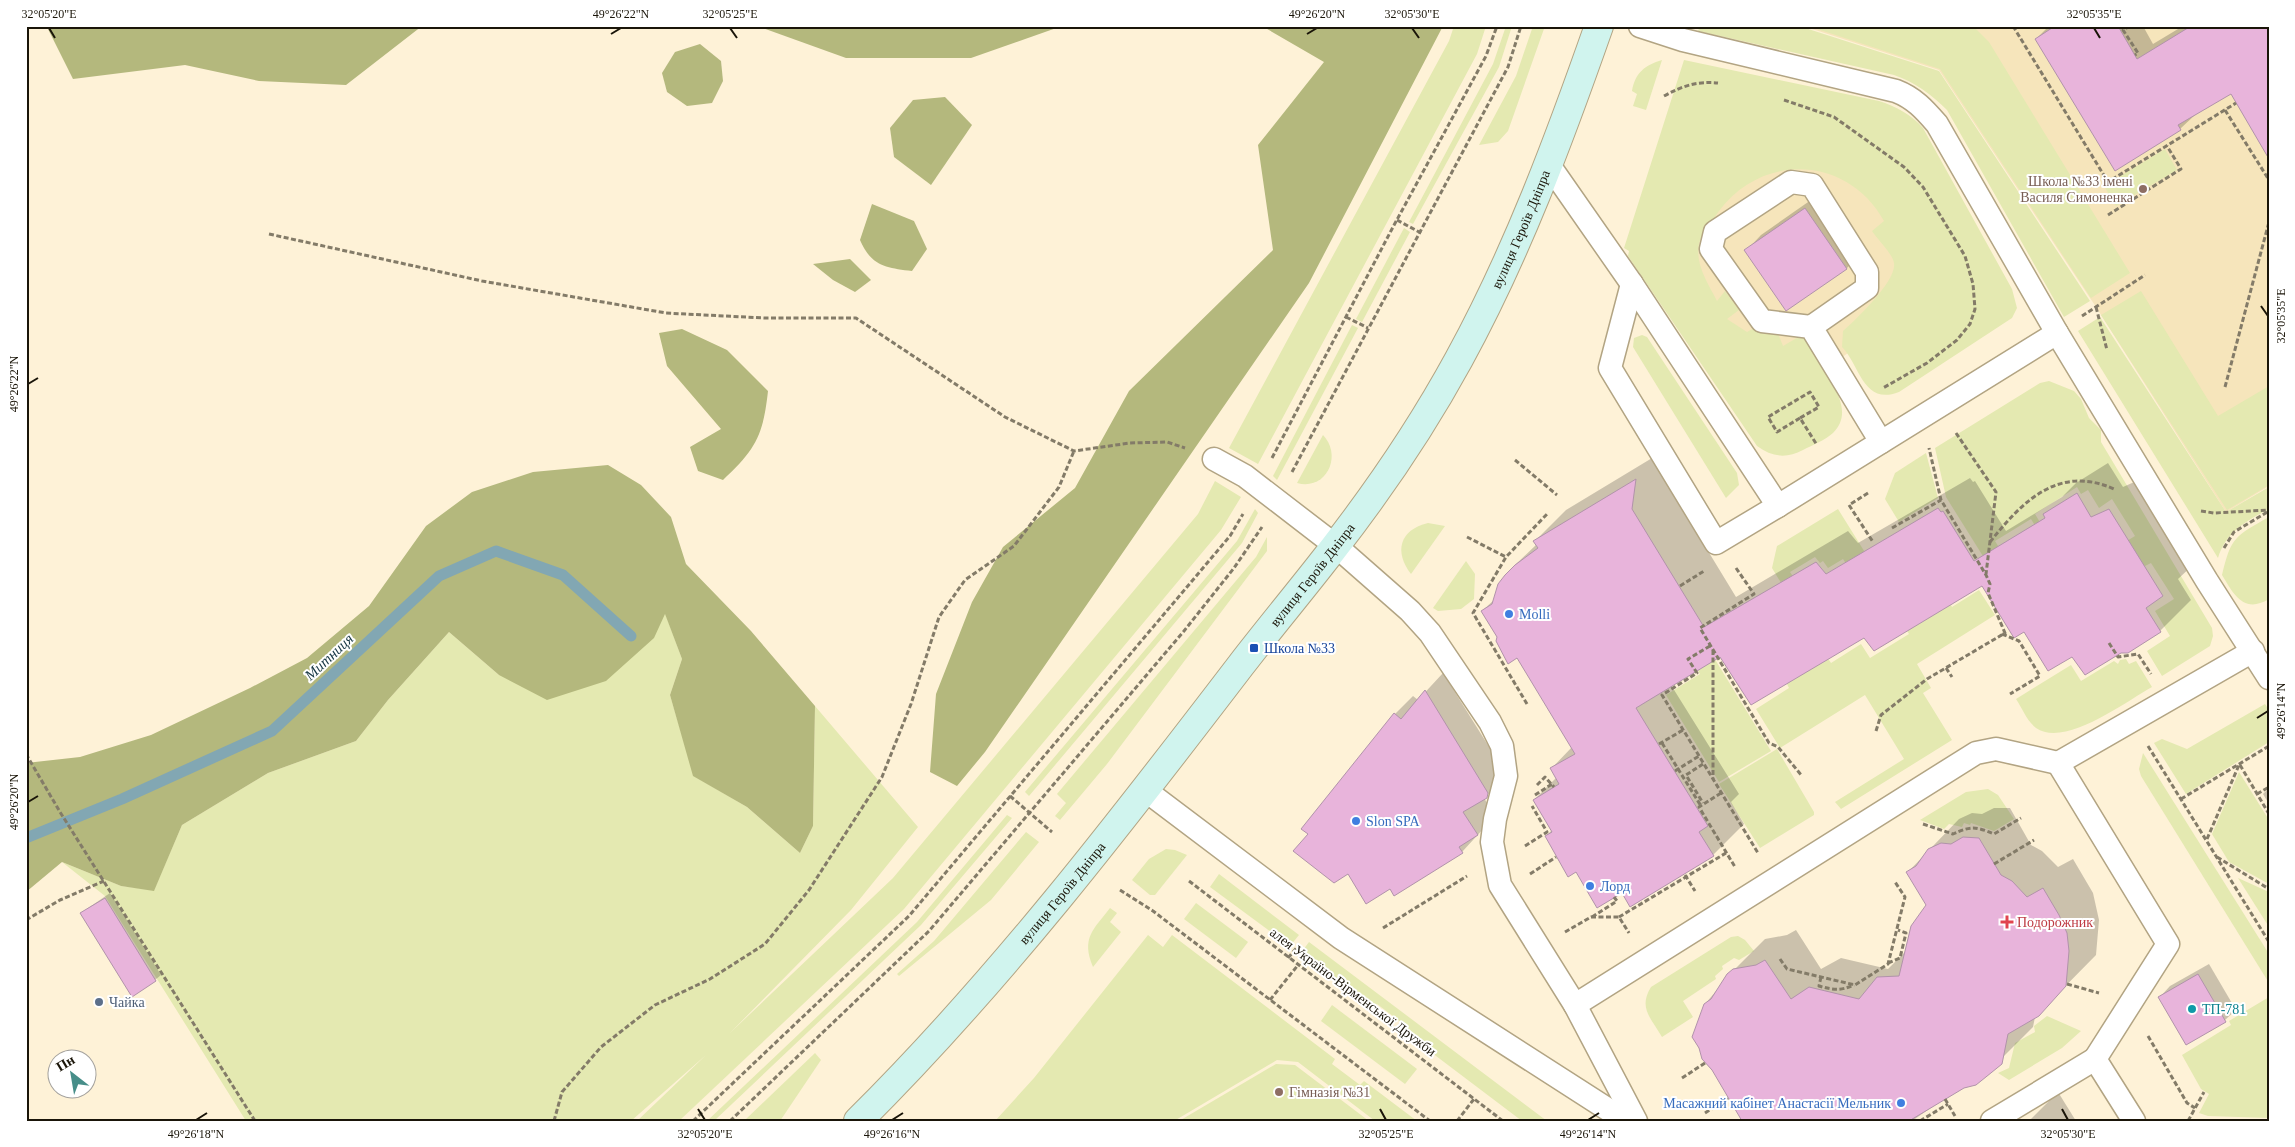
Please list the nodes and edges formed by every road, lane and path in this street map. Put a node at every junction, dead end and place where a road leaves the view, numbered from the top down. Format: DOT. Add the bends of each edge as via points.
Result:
graph roads {
  1 [pos="1497,26"];
  2 [pos="1522,26"];
  3 [pos="1599,26"];
  4 [pos="1640,26"];
  5 [pos="2014,26"];
  6 [pos="2130,26"];
  7 [pos="2135,55"];
  8 [pos="2236,103"];
  9 [pos="2225,110"];
  10 [pos="2167,146"];
  11 [pos="1549,165"];
  12 [pos="2269,180"];
  13 [pos="2108,215"];
  14 [pos="1397,220"];
  15 [pos="2269,222"];
  16 [pos="1421,232"];
  17 [pos="269,234"];
  18 [pos="2145,275"];
  19 [pos="1632,284"];
  20 [pos="1346,317"];
  21 [pos="1811,327"];
  22 [pos="1368,328"];
  23 [pos="2057,333"];
  24 [pos="2225,387"];
  25 [pos="1930,411"];
  26 [pos="1800,418"];
  27 [pos="1881,442"];
  28 [pos="1074,451"];
  29 [pos="1214,459"];
  30 [pos="1514,460"];
  31 [pos="1270,462"];
  32 [pos="1833,471"];
  33 [pos="1290,476"];
  34 [pos="1868,493"];
  35 [pos="2122,493"];
  36 [pos="1557,495"];
  37 [pos="1941,500"];
  38 [pos="1778,506"];
  39 [pos="2200,510"];
  40 [pos="2269,511"];
  41 [pos="1244,512"];
  42 [pos="1548,513"];
  43 [pos="1265,522"];
  44 [pos="1892,528"];
  45 [pos="1467,537"];
  46 [pos="1873,542"];
  47 [pos="1716,543"];
  48 [pos="1989,543"];
  49 [pos="1336,546"];
  50 [pos="1506,557"];
  51 [pos="1986,575"];
  52 [pos="1694,577"];
  53 [pos="2207,581"];
  54 [pos="1680,586"];
  55 [pos="2002,634"];
  56 [pos="2109,643"];
  57 [pos="1712,647"];
  58 [pos="2253,652"];
  59 [pos="1946,668"];
  60 [pos="1952,676"];
  61 [pos="2153,678"];
  62 [pos="2269,678"];
  63 [pos="2010,694"];
  64 [pos="1527,704"];
  65 [pos="2133,721"];
  66 [pos="1683,730"];
  67 [pos="1876,731"];
  68 [pos="2269,746"];
  69 [pos="26,754"];
  70 [pos="1699,756"];
  71 [pos="2058,763"];
  72 [pos="1703,764"];
  73 [pos="2239,764"];
  74 [pos="1676,770"];
  75 [pos="1802,776"];
  76 [pos="1545,777"];
  77 [pos="1713,779"];
  78 [pos="2269,787"];
  79 [pos="1146,790"];
  80 [pos="1721,793"];
  81 [pos="2257,794"];
  82 [pos="1010,796"];
  83 [pos="2181,799"];
  84 [pos="1702,805"];
  85 [pos="1028,812"];
  86 [pos="2269,814"];
  87 [pos="2021,818"];
  88 [pos="1921,824"];
  89 [pos="1052,832"];
  90 [pos="2034,840"];
  91 [pos="2206,840"];
  92 [pos="1518,850"];
  93 [pos="1726,853"];
  94 [pos="1759,854"];
  95 [pos="1556,857"];
  96 [pos="2216,857"];
  97 [pos="1496,859"];
  98 [pos="1994,864"];
  99 [pos="1736,868"];
  100 [pos="1686,876"];
  101 [pos="1526,877"];
  102 [pos="104,881"];
  103 [pos="1189,881"];
  104 [pos="1895,882"];
  105 [pos="2269,889"];
  106 [pos="1120,890"];
  107 [pos="1695,891"];
  108 [pos="1614,897"];
  109 [pos="1619,917"];
  110 [pos="1591,918"];
  111 [pos="26,920"];
  112 [pos="1898,930"];
  113 [pos="1378,931"];
  114 [pos="1560,934"];
  115 [pos="1302,940"];
  116 [pos="1634,941"];
  117 [pos="2269,942"];
  118 [pos="1288,958"];
  119 [pos="1780,959"];
  120 [pos="1888,964"];
  121 [pos="1298,965"];
  122 [pos="1821,977"];
  123 [pos="1855,984"];
  124 [pos="2067,984"];
  125 [pos="2102,994"];
  126 [pos="1270,1000"];
  127 [pos="1575,1005"];
  128 [pos="2129,1005"];
  129 [pos="2095,1059"];
  130 [pos="1705,1063"];
  131 [pos="1682,1078"];
  132 [pos="2204,1092"];
  133 [pos="1728,1098"];
  134 [pos="1474,1099"];
  135 [pos="1945,1099"];
  136 [pos="1948,1104"];
  137 [pos="2195,1108"];
  138 [pos="1704,1113"];
  139 [pos="1955,1116"];
  140 [pos="255,1121"];
  141 [pos="554,1121"];
  142 [pos="693,1121"];
  143 [pos="730,1121"];
  144 [pos="858,1121"];
  145 [pos="1430,1121"];
  146 [pos="1456,1121"];
  147 [pos="1503,1121"];
  148 [pos="1626,1121"];
  149 [pos="1636,1121"];
  150 [pos="1920,1121"];
  151 [pos="1992,1121"];
  152 [pos="2134,1121"];
  153 [pos="2188,1121"];
  1 -- 14 [label="path" via="1486,56"];
  2 -- 16 [label="path" via="1508,67"];
  3 -- 11 [label="main road, вулиця Героїв Дніпра"];
  4 -- 23 [label="lane" via="1683,40 1910,97 1937,124"];
  5 -- 10 [label="path" via="2108,182"];
  6 -- 7 [label="path" via="2123,30 2138,53"];
  8 -- 9 [label="path"];
  9 -- 10 [label="path"];
  9 -- 12 [label="path"];
  10 -- 13 [label="path" via="2181,169"];
  11 -- 19 [label="lane"];
  11 -- 49 [label="main road, вулиця Героїв Дніпра" via="1503,273 1458,361 1400,454"];
  14 -- 16 [label="path"];
  14 -- 20 [label="path"];
  15 -- 24 [label="path"];
  16 -- 22 [label="path"];
  17 -- 28 [label="path" via="482,281 666,313 856,318 1006,416"];
  18 -- 23 [label="path"];
  19 -- 38 [label="lane"];
  19 -- 47 [label="lane" via="1610,368"];
  20 -- 22 [label="path"];
  20 -- 31 [label="path"];
  21 -- 21 [label="lane" via="1762,321 1711,249 1715,232 1791,182 1812,185 1867,272 1867,288"];
  21 -- 27 [label="lane"];
  22 -- 33 [label="path"];
  23 -- 25 [label="lane"];
  23 -- 53 [label="lane"];
  25 -- 27 [label="lane"];
  25 -- 37 [label="path"];
  25 -- 48 [label="path" via="1996,492"];
  26 -- 26 [label="path" via="1819,407 1810,392 1768,417 1777,432"];
  26 -- 32 [label="path"];
  27 -- 32 [label="lane"];
  28 -- 29 [label="path" via="1130,442 1168,442"];
  28 -- 141 [label="path" via="1059,487 1014,546 965,580 939,617 911,704 882,777 809,890 764,944 710,979 655,1006 601,1048 562,1092"];
  29 -- 49 [label="lane" via="1245,476"];
  30 -- 36 [label="path"];
  32 -- 38 [label="lane"];
  34 -- 46 [label="path" via="1849,505"];
  35 -- 48 [label="path" via="2106,485 2077,480 2050,486 2028,499"];
  37 -- 44 [label="path"];
  37 -- 51 [label="path"];
  38 -- 47 [label="lane"];
  39 -- 40 [label="path" via="2214,513"];
  40 -- 53 [label="path" via="2228,539 2220,556 2221,572"];
  41 -- 82 [label="path" via="1230,536"];
  42 -- 50 [label="path"];
  43 -- 85 [label="path" via="1234,568 1184,631"];
  45 -- 50 [label="path"];
  47 -- 57 [label="path" via="1754,594 1700,628"];
  48 -- 51 [label="path"];
  49 -- 79 [label="main road, вулиця Героїв Дніпра"];
  49 -- 97 [label="lane" via="1430,632 1490,722 1502,746 1506,776 1492,842"];
  50 -- 64 [label="path" via="1473,613"];
  51 -- 55 [label="path" via="1990,584 1988,593 2005,633"];
  52 -- 54 [label="path"];
  53 -- 58 [label="lane"];
  55 -- 59 [label="path"];
  55 -- 63 [label="path" via="2018,641 2040,676"];
  56 -- 61 [label="path" via="2118,657 2138,654"];
  57 -- 66 [label="path" via="1688,659 1697,673 1662,695"];
  57 -- 75 [label="path" via="1769,743 1778,748"];
  57 -- 77 [label="path"];
  58 -- 62 [label="lane"];
  58 -- 65 [label="lane"];
  59 -- 60 [label="path"];
  59 -- 67 [label="path" via="1881,715"];
  65 -- 71 [label="lane"];
  65 -- 83 [label="path"];
  66 -- 70 [label="path"];
  66 -- 74 [label="path" via="1660,743"];
  68 -- 73 [label="path"];
  69 -- 102 [label="path"];
  70 -- 72 [label="path"];
  70 -- 74 [label="path"];
  71 -- 127 [label="lane" via="1996,749 1976,753"];
  71 -- 128 [label="lane" via="2168,944"];
  72 -- 77 [label="path"];
  72 -- 84 [label="path" via="1686,775"];
  73 -- 81 [label="path"];
  73 -- 83 [label="path"];
  73 -- 91 [label="path"];
  74 -- 84 [label="path"];
  76 -- 92 [label="path" via="1553,786 1528,800 1547,832"];
  77 -- 80 [label="path"];
  78 -- 81 [label="path"];
  79 -- 144 [label="main road, вулиця Героїв Дніпра" via="955,1020"];
  79 -- 148 [label="lane" via="1341,938"];
  80 -- 84 [label="path"];
  80 -- 94 [label="path"];
  81 -- 86 [label="path"];
  82 -- 85 [label="path"];
  82 -- 142 [label="path" via="910,916"];
  83 -- 91 [label="path"];
  84 -- 93 [label="path" via="1698,807"];
  85 -- 89 [label="path"];
  85 -- 143 [label="path" via="929,931"];
  87 -- 88 [label="path" via="1994,834 1968,827 1952,834"];
  90 -- 98 [label="path"];
  91 -- 96 [label="path"];
  93 -- 99 [label="path"];
  93 -- 100 [label="path"];
  95 -- 101 [label="path"];
  96 -- 105 [label="path"];
  96 -- 117 [label="path"];
  97 -- 113 [label="path"];
  97 -- 127 [label="lane" via="1500,886"];
  100 -- 107 [label="path"];
  100 -- 109 [label="path"];
  102 -- 111 [label="path" via="60,900"];
  102 -- 140 [label="path"];
  103 -- 118 [label="path, алея Україно-Вірменської Дружби"];
  104 -- 112 [label="path" via="1905,897"];
  106 -- 126 [label="path" via="1153,911"];
  108 -- 110 [label="path" via="1617,901"];
  109 -- 110 [label="path"];
  109 -- 116 [label="path"];
  110 -- 114 [label="path"];
  112 -- 120 [label="path"];
  112 -- 120 [label="path" via="1906,933 1906,941 1900,958"];
  115 -- 118 [label="path"];
  118 -- 121 [label="path, алея Україно-Вірменської Дружби"];
  119 -- 122 [label="path" via="1787,968"];
  120 -- 123 [label="path"];
  121 -- 126 [label="path"];
  121 -- 134 [label="path, алея Україно-Вірменської Дружби"];
  122 -- 123 [label="path"];
  122 -- 123 [label="path" via="1819,986 1825,989 1842,991"];
  124 -- 125 [label="path"];
  126 -- 145 [label="path"];
  127 -- 149 [label="lane"];
  128 -- 129 [label="lane"];
  128 -- 137 [label="path" via="2187,1103"];
  129 -- 151 [label="lane"];
  129 -- 152 [label="lane"];
  130 -- 131 [label="path"];
  132 -- 137 [label="path"];
  133 -- 138 [label="path"];
  134 -- 146 [label="path"];
  134 -- 147 [label="path, алея Україно-Вірменської Дружби"];
  135 -- 136 [label="path"];
  136 -- 139 [label="path"];
  136 -- 150 [label="path"];
  137 -- 153 [label="path"];
}
